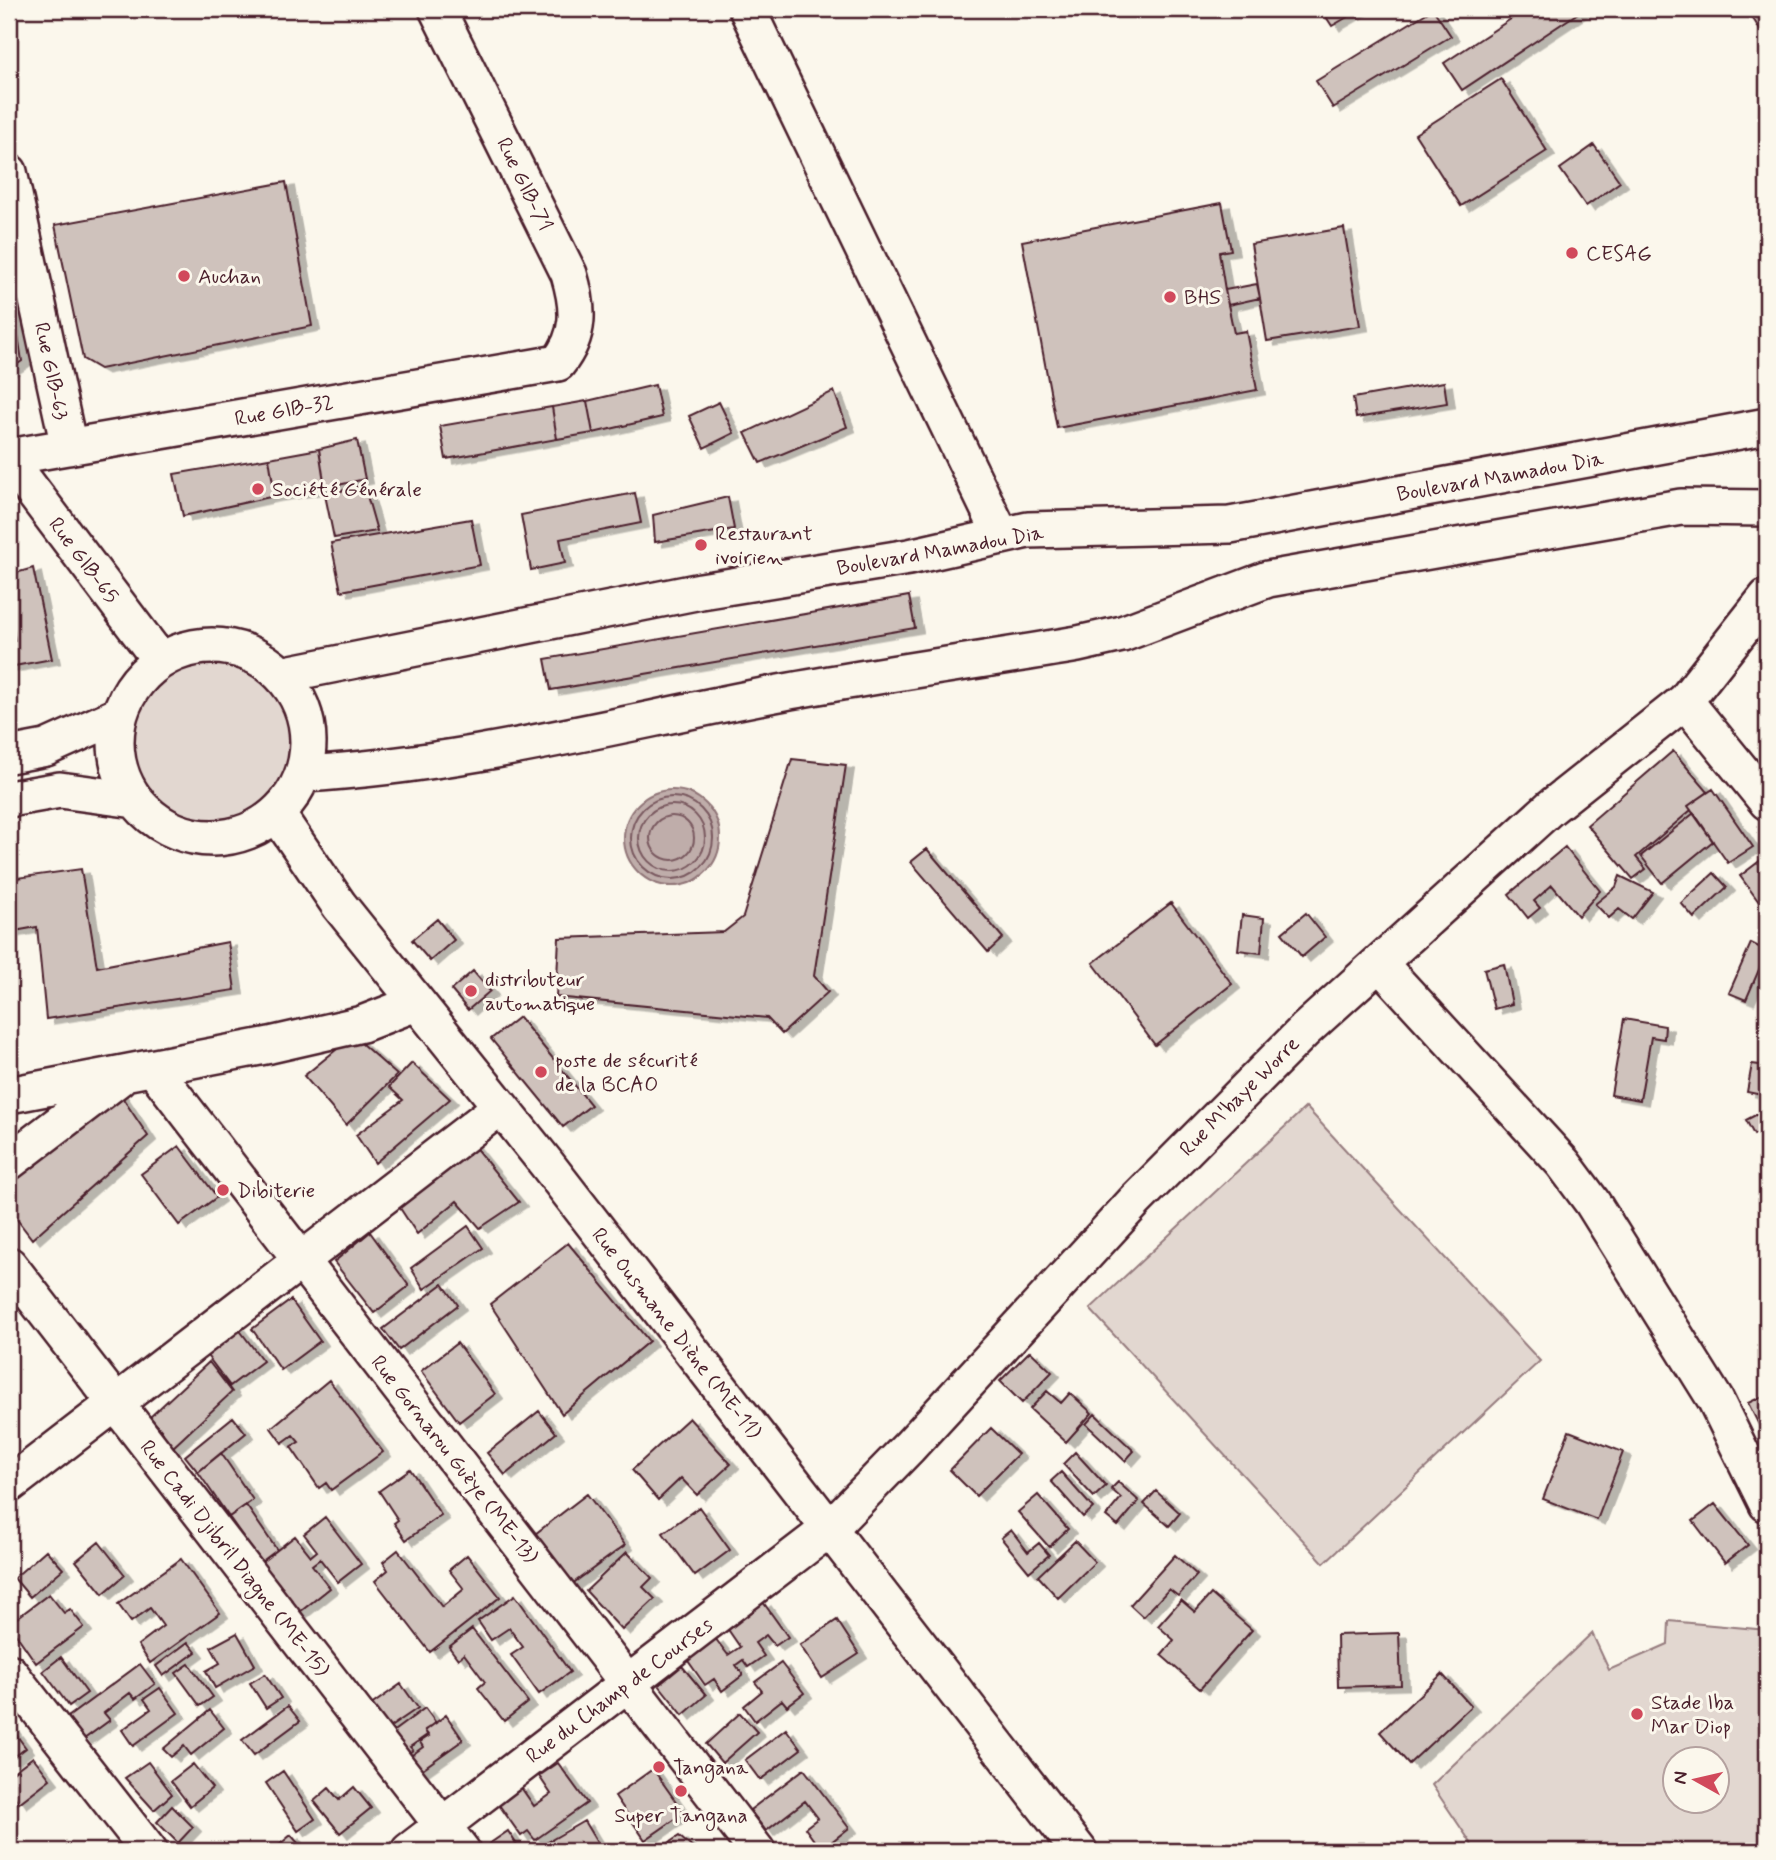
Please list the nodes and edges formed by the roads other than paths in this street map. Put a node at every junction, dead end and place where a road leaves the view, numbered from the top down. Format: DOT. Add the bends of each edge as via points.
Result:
graph roads {
  1 [pos="438,9"];
  2 [pos="747,9"];
  3 [pos="9,172"];
  4 [pos="558,363"];
  5 [pos="1767,426"];
  6 [pos="69,447"];
  7 [pos="9,459"];
  8 [pos="1767,508"];
  9 [pos="1001,535"];
  10 [pos="1767,597"];
  11 [pos="160,660"];
  12 [pos="281,675"];
  13 [pos="1685,701"];
  14 [pos="119,715"];
  15 [pos="9,755"];
  16 [pos="303,774"];
  17 [pos="131,794"];
  18 [pos="9,799"];
  19 [pos="1767,802"];
  20 [pos="277,814"];
  21 [pos="1379,964"];
  22 [pos="416,1003"];
  23 [pos="139,1071"];
  24 [pos="9,1095"];
  25 [pos="499,1108"];
  26 [pos="9,1162"];
  27 [pos="301,1260"];
  28 [pos="9,1265"];
  29 [pos="115,1403"];
  30 [pos="9,1485"];
  31 [pos="1767,1504"];
  32 [pos="829,1529"];
  33 [pos="9,1672"];
  34 [pos="628,1684"];
  35 [pos="452,1838"];
  36 [pos="149,1851"];
  37 [pos="409,1851"];
  38 [pos="757,1851"];
  39 [pos="1079,1851"];
  1 -- 4 [label="street, Rue GIB-71" via="569,274 578,314 576,333"];
  2 -- 9 [label="street"];
  3 -- 6 [label="street, Rue GIB-63"];
  4 -- 6 [label="street, Rue GIB-32"];
  5 -- 9 [label="street, Boulevard Mamadou Dia" via="1230,525 1028,530"];
  6 -- 7 [label="street, Rue GIB-32"];
  7 -- 11 [label="street, Rue GIB-65"];
  8 -- 16 [label="street" via="1681,507 1268,579 1122,634 1078,644 776,694 449,760"];
  9 -- 12 [label="street, Boulevard Mamadou Dia" via="909,557 701,592"];
  10 -- 13 [label="street, Rue M'baye Worre"];
  11 -- 12 [label="street" via="182,649 231,647 254,655"];
  11 -- 14 [label="street" via="135,682"];
  12 -- 16 [label="street" via="298,697 307,723"];
  13 -- 19 [label="street"];
  13 -- 21 [label="street, Rue M'baye Worre" via="1550,808"];
  14 -- 15 [label="street" via="46,748"];
  14 -- 17 [label="street" via="117,753"];
  16 -- 20 [label="street"];
  17 -- 18 [label="street" via="60,790"];
  17 -- 20 [label="street" via="161,825 200,838 241,835"];
  20 -- 22 [label="street, Rue Ousmane Diène (ME-11)" via="339,905"];
  21 -- 31 [label="street" via="1563,1163 1592,1202 1715,1399"];
  21 -- 32 [label="street, Rue M'baye Worre" via="1305,1030 1135,1201"];
  22 -- 23 [label="street" via="352,1026"];
  22 -- 25 [label="street, Rue Ousmane Diène (ME-11)"];
  23 -- 24 [label="street"];
  23 -- 26 [label="street"];
  23 -- 27 [label="street, Rue Gornarou Guèye (ME-13)"];
  25 -- 27 [label="street"];
  25 -- 32 [label="street, Rue Ousmane Diène (ME-11)"];
  27 -- 29 [label="street"];
  27 -- 34 [label="street, Rue Gornarou Guèye (ME-13)"];
  28 -- 29 [label="street, Rue Cadi Djibril Diagne (ME-15)"];
  29 -- 30 [label="street"];
  29 -- 35 [label="street, Rue Cadi Djibril Diagne (ME-15)"];
  32 -- 34 [label="street, Rue du Champ de Courses"];
  32 -- 39 [label="street, Rue Ousmane Diène (ME-11)"];
  33 -- 36 [label="street"];
  34 -- 35 [label="street, Rue du Champ de Courses"];
  34 -- 38 [label="street, Rue Gornarou Guèye (ME-13)"];
  35 -- 37 [label="street, Rue du Champ de Courses"];
}
